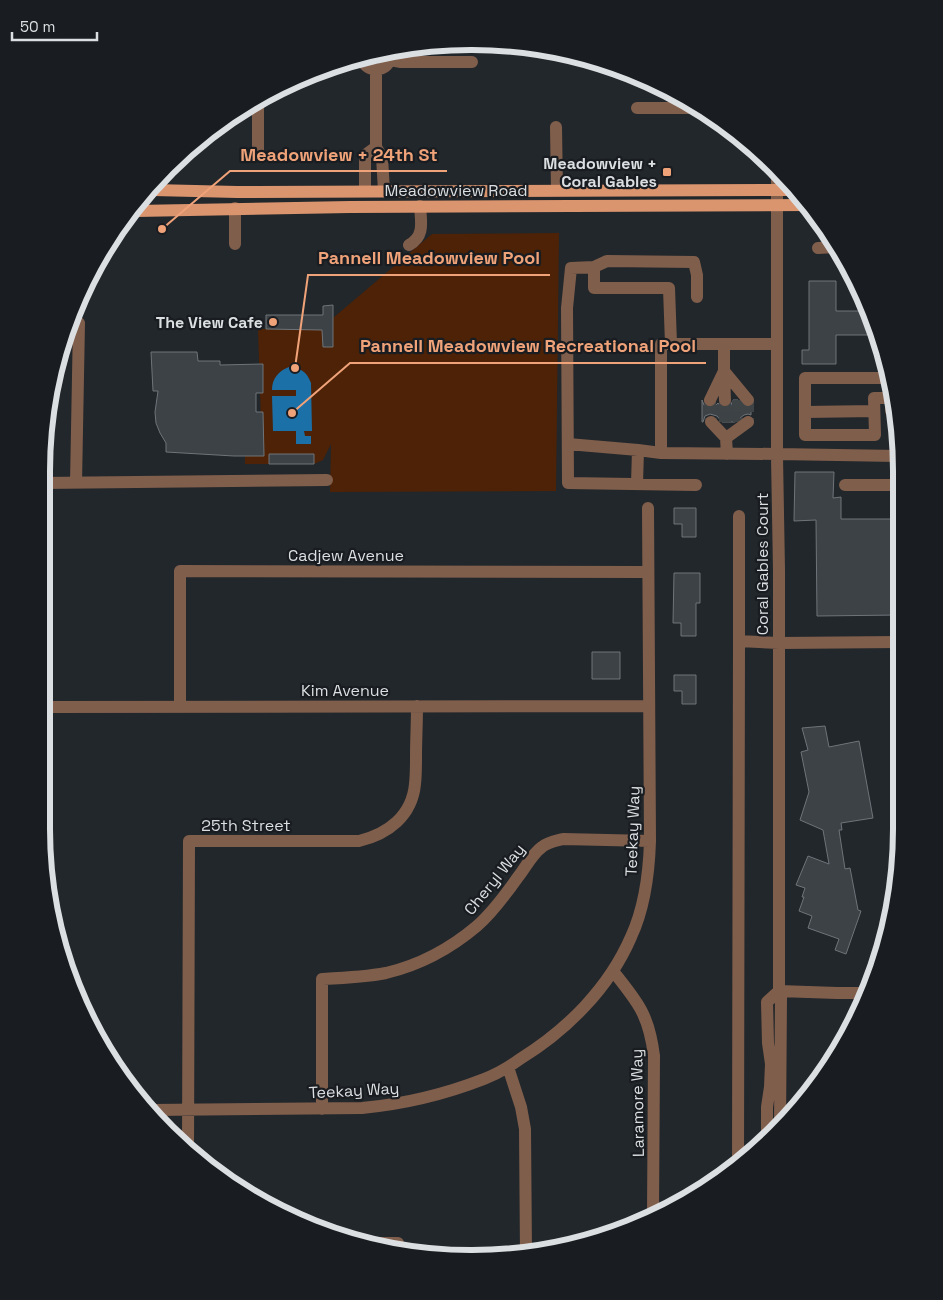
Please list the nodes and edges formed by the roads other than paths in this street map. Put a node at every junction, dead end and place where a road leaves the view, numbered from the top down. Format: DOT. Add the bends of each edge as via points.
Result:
graph roads {
  1 [pos="394,57"];
  2 [pos="390,58"];
  3 [pos="472,62"];
  4 [pos="363,64"];
  5 [pos="376,70"];
  6 [pos="258,108"];
  7 [pos="637,108"];
  8 [pos="685,108"];
  9 [pos="556,127"];
  10 [pos="376,148"];
  11 [pos="258,150"];
  12 [pos="777,181"];
  13 [pos="158,190"];
  14 [pos="557,190"];
  15 [pos="777,190"];
  16 [pos="785,190"];
  17 [pos="365,191"];
  18 [pos="384,191"];
  19 [pos="798,205"];
  20 [pos="420,206"];
  21 [pos="777,206"];
  22 [pos="235,208"];
  23 [pos="141,211"];
  24 [pos="235,244"];
  25 [pos="410,244"];
  26 [pos="818,248"];
  27 [pos="829,248"];
  28 [pos="594,267"];
  29 [pos="697,297"];
  30 [pos="77,323"];
  31 [pos="671,344"];
  32 [pos="724,344"];
  33 [pos="777,344"];
  34 [pos="724,371"];
  35 [pos="873,378"];
  36 [pos="883,378"];
  37 [pos="710,400"];
  38 [pos="725,400"];
  39 [pos="743,400"];
  40 [pos="887,400"];
  41 [pos="874,404"];
  42 [pos="805,412"];
  43 [pos="711,422"];
  44 [pos="725,422"];
  45 [pos="744,422"];
  46 [pos="726,438"];
  47 [pos="568,444"];
  48 [pos="638,450"];
  49 [pos="661,453"];
  50 [pos="728,454"];
  51 [pos="777,454"];
  52 [pos="892,456"];
  53 [pos="327,480"];
  54 [pos="50,483"];
  55 [pos="76,483"];
  56 [pos="637,484"];
  57 [pos="696,485"];
  58 [pos="845,485"];
  59 [pos="893,485"];
  60 [pos="648,508"];
  61 [pos="739,516"];
  62 [pos="648,572"];
  63 [pos="739,641"];
  64 [pos="893,642"];
  65 [pos="779,643"];
  66 [pos="180,706"];
  67 [pos="417,706"];
  68 [pos="649,706"];
  69 [pos="50,707"];
  70 [pos="650,841"];
  71 [pos="613,971"];
  72 [pos="779,991"];
  73 [pos="860,993"];
  74 [pos="508,1067"];
  75 [pos="188,1109"];
  76 [pos="322,1109"];
  77 [pos="158,1110"];
  78 [pos="780,1115"];
  79 [pos="767,1130"];
  80 [pos="188,1140"];
  81 [pos="738,1154"];
  82 [pos="653,1209"];
  83 [pos="526,1246"];
  1 -- 3 [label="street" via="401,62"];
  2 -- 5 [label="street" via="387,65"];
  4 -- 5 [label="street"];
  5 -- 10 [label="street"];
  6 -- 11 [label="street"];
  7 -- 8 [label="street"];
  9 -- 14 [label="street"];
  10 -- 17 [label="street" via="364,159"];
  10 -- 18 [label="street" via="382,157"];
  12 -- 15 [label="street, Coral Gables Court"];
  13 -- 17 [label="main road, Meadowview Road"];
  14 -- 15 [label="main road, Meadowview Road"];
  14 -- 18 [label="main road, Meadowview Road"];
  15 -- 16 [label="main road, Meadowview Road"];
  15 -- 21 [label="street, Coral Gables Court"];
  17 -- 18 [label="main road, Meadowview Road"];
  19 -- 21 [label="main road, Meadowview Road"];
  20 -- 21 [label="main road, Meadowview Road"];
  20 -- 22 [label="main road, Meadowview Road"];
  20 -- 25 [label="street" via="420,233"];
  21 -- 33 [label="street, Coral Gables Court"];
  22 -- 23 [label="main road, Meadowview Road"];
  22 -- 24 [label="street"];
  26 -- 27 [label="street"];
  28 -- 29 [label="street" via="607,261 694,262"];
  28 -- 31 [label="street" via="594,288 669,288"];
  28 -- 47 [label="street" via="571,268 567,308"];
  30 -- 55 [label="street"];
  31 -- 32 [label="street"];
  31 -- 49 [label="street" via="661,344"];
  32 -- 33 [label="street"];
  32 -- 34 [label="street"];
  33 -- 51 [label="street, Coral Gables Court"];
  34 -- 37 [label="street"];
  34 -- 38 [label="street"];
  34 -- 39 [label="street"];
  35 -- 36 [label="street"];
  35 -- 41 [label="street"];
  35 -- 42 [label="street" via="805,378"];
  40 -- 41 [label="street"];
  41 -- 42 [label="street"];
  41 -- 42 [label="street" via="875,435 805,435"];
  43 -- 46 [label="street"];
  44 -- 46 [label="street"];
  45 -- 46 [label="street"];
  46 -- 50 [label="street"];
  47 -- 48 [label="street"];
  47 -- 56 [label="street" via="568,483"];
  48 -- 49 [label="street"];
  48 -- 56 [label="street"];
  49 -- 50 [label="street"];
  50 -- 51 [label="street"];
  51 -- 52 [label="street"];
  51 -- 65 [label="street, Coral Gables Court"];
  53 -- 55 [label="street"];
  54 -- 55 [label="street"];
  56 -- 57 [label="street"];
  58 -- 59 [label="street"];
  60 -- 62 [label="street, Teekay Way"];
  61 -- 63 [label="street"];
  62 -- 66 [label="street, Cadjew Avenue" via="180,571"];
  62 -- 68 [label="street, Teekay Way"];
  63 -- 65 [label="street"];
  63 -- 81 [label="street"];
  64 -- 65 [label="street, Coral Gables Court"];
  65 -- 72 [label="street"];
  66 -- 67 [label="street, Kim Avenue"];
  66 -- 69 [label="street, Kim Avenue"];
  67 -- 68 [label="street, Kim Avenue"];
  67 -- 75 [label="street, 25th Street" via="415,785 404,812 386,831 359,841 189,841"];
  68 -- 70 [label="street, Teekay Way"];
  70 -- 71 [label="street, Teekay Way" via="641,910"];
  70 -- 76 [label="street, Cheryl Way" via="553,841 536,852 505,896 478,925 440,952 386,973 322,979"];
  71 -- 74 [label="street, Teekay Way" via="578,1014 534,1051"];
  71 -- 82 [label="street, Laramore Way" via="642,1010 652,1038"];
  72 -- 73 [label="street"];
  72 -- 78 [label="street"];
  72 -- 79 [label="street" via="768,1002 771,1064"];
  74 -- 76 [label="street, Teekay Way" via="485,1079 411,1102"];
  74 -- 83 [label="street" via="525,1129"];
  75 -- 76 [label="street, Teekay Way"];
  75 -- 77 [label="street, Teekay Way"];
  75 -- 80 [label="street, 25th Street"];
}
